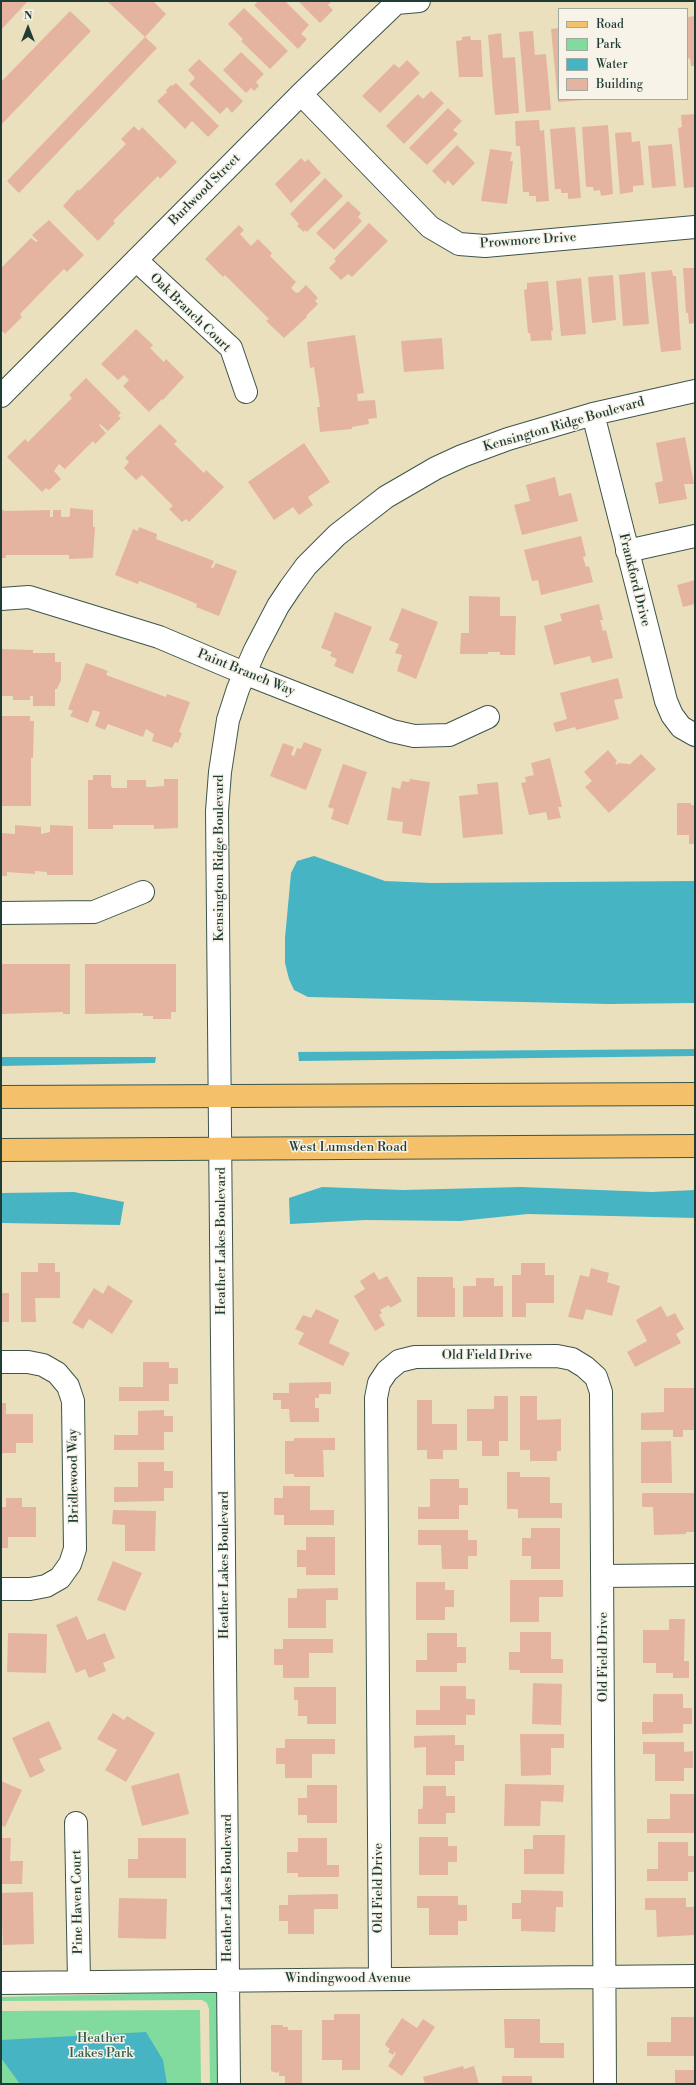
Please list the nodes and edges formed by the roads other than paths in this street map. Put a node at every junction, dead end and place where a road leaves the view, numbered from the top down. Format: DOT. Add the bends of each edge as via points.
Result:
graph roads {
  1 [pos="418,1"];
  2 [pos="301,94"];
  3 [pos="695,227"];
  4 [pos="136,260"];
  5 [pos="695,391"];
  6 [pos="246,392"];
  7 [pos="1,396"];
  8 [pos="593,414"];
  9 [pos="695,536"];
  10 [pos="627,551"];
  11 [pos="1,599"];
  12 [pos="244,673"];
  13 [pos="488,717"];
  14 [pos="695,735"];
  15 [pos="143,892"];
  16 [pos="1,913"];
  17 [pos="695,1094"];
  18 [pos="221,1096"];
  19 [pos="1,1097"];
  20 [pos="695,1146"];
  21 [pos="1,1150"];
  22 [pos="222,1150"];
  23 [pos="1,1362"];
  24 [pos="695,1575"];
  25 [pos="604,1576"];
  26 [pos="1,1589"];
  27 [pos="76,1823"];
  28 [pos="605,1976"];
  29 [pos="695,1976"];
  30 [pos="380,1979"];
  31 [pos="228,1980"];
  32 [pos="79,1982"];
  33 [pos="1,1983"];
  34 [pos="229,2084"];
  35 [pos="605,2084"];
  1 -- 2 [label="street, Burlwood Street" via="396,3"];
  2 -- 3 [label="street, Prowmore Drive" via="430,227 459,244 485,246"];
  2 -- 4 [label="street, Burlwood Street"];
  4 -- 6 [label="street, Oak Branch Court" via="231,348"];
  4 -- 7 [label="street, Burlwood Street"];
  5 -- 8 [label="street, Kensington Ridge Boulevard"];
  8 -- 10 [label="street, Frankford Drive"];
  8 -- 12 [label="street, Kensington Ridge Boulevard" via="508,439 462,456 411,482 362,514 311,561 290,588 267,626"];
  9 -- 10 [label="street"];
  10 -- 14 [label="street, Frankford Drive" via="666,701 681,727"];
  11 -- 12 [label="street, Paint Branch Way" via="29,597 159,637"];
  12 -- 13 [label="street, Paint Branch Way" via="392,731 414,736 449,735"];
  12 -- 18 [label="street, Kensington Ridge Boulevard" via="224,737 217,811"];
  15 -- 16 [label="street" via="94,912"];
  17 -- 18 [label="main road"];
  18 -- 19 [label="main road"];
  18 -- 22 [label="street, Kensington Ridge Boulevard"];
  20 -- 22 [label="main road, West Lumsden Road"];
  21 -- 22 [label="main road, West Lumsden Road"];
  22 -- 31 [label="street, Heather Lakes Boulevard"];
  23 -- 26 [label="street, Bridlewood Way" via="43,1364 57,1373 68,1386 73,1401 75,1549 70,1564 60,1578 46,1586"];
  24 -- 25 [label="street"];
  25 -- 28 [label="street, Old Field Drive"];
  25 -- 30 [label="street, Old Field Drive" via="601,1392 596,1377 572,1359 557,1356 415,1357 399,1361 387,1371 379,1383 376,1398"];
  27 -- 32 [label="street, Pine Haven Court"];
  28 -- 29 [label="street, Windingwood Avenue"];
  28 -- 30 [label="street, Windingwood Avenue"];
  28 -- 35 [label="street, Old Field Drive"];
  30 -- 31 [label="street, Windingwood Avenue"];
  31 -- 32 [label="street, Windingwood Avenue"];
  31 -- 34 [label="street, Heather Lakes Boulevard"];
  32 -- 33 [label="street, Windingwood Avenue"];
}
